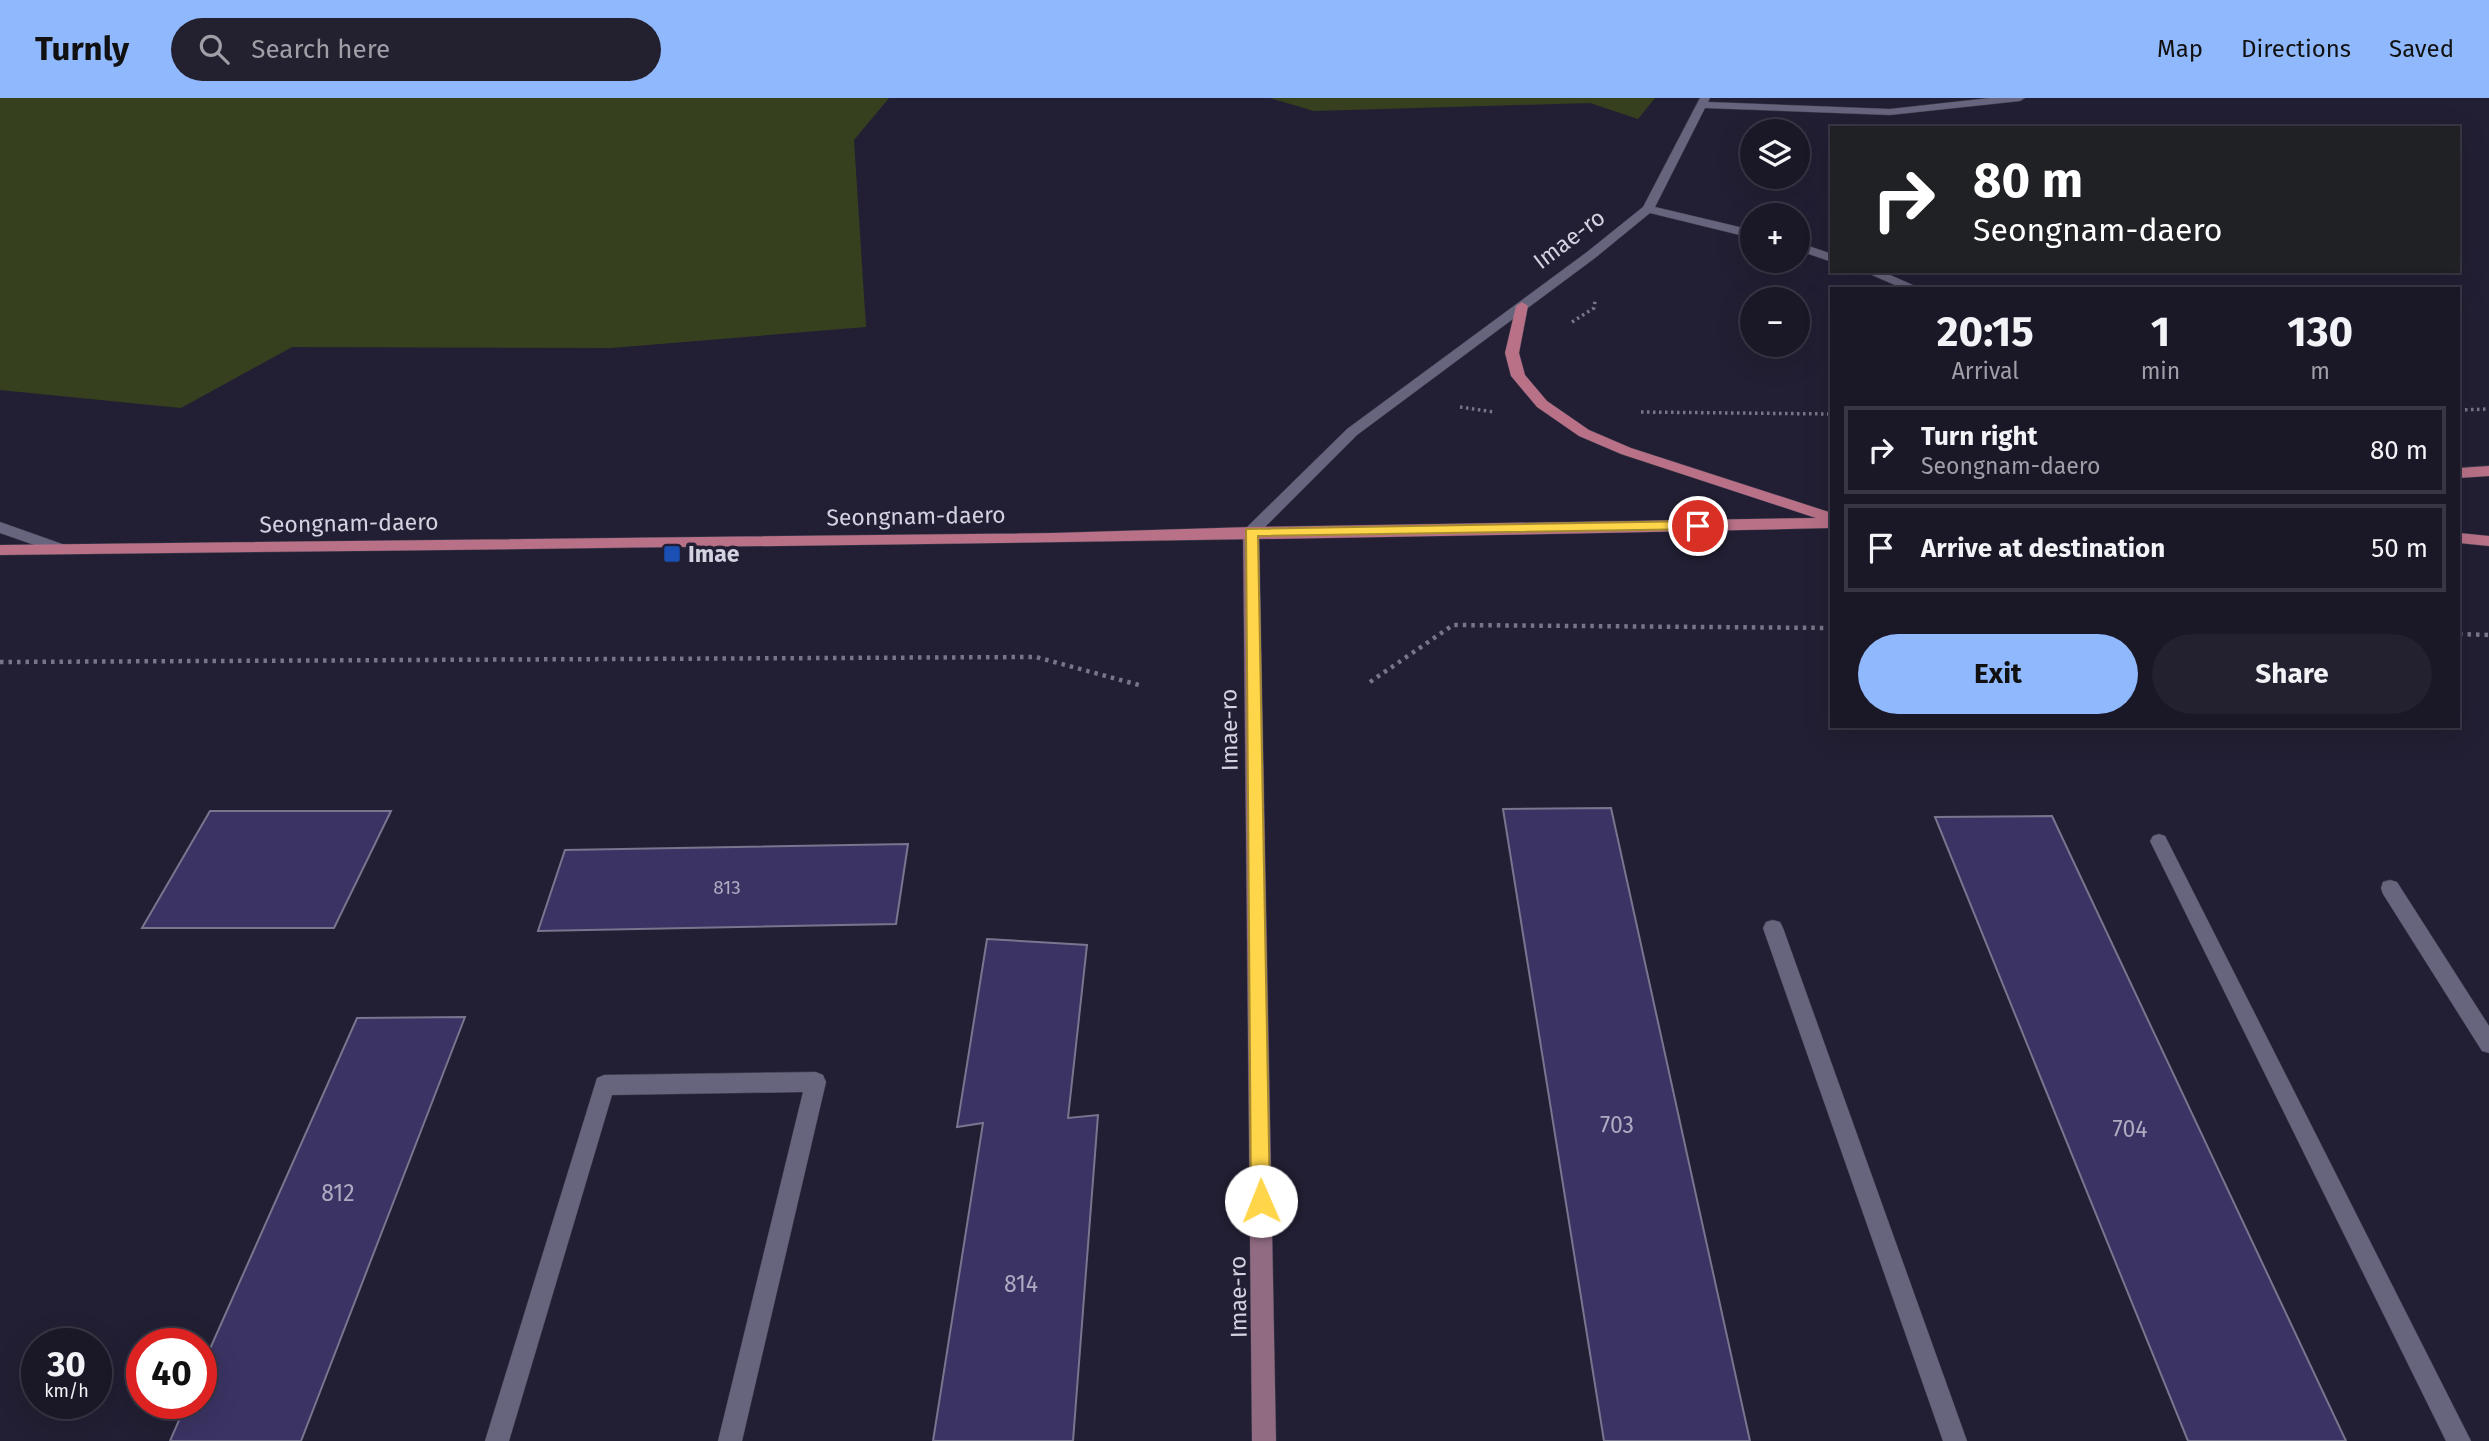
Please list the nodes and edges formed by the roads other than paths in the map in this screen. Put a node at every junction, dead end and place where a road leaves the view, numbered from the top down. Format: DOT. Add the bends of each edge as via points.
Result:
graph roads {
  1 [pos="2020,98"];
  2 [pos="1703,102"];
  3 [pos="1648,209"];
  4 [pos="1740,231"];
  5 [pos="1810,250"];
  6 [pos="1830,257"];
  7 [pos="1875,273"];
  8 [pos="1911,287"];
  9 [pos="1522,306"];
  10 [pos="2489,471"];
  11 [pos="2460,473"];
  12 [pos="1830,520"];
  13 [pos="1830,521"];
  14 [pos="0,527"];
  15 [pos="1251,532"];
  16 [pos="2460,538"];
  17 [pos="2489,541"];
  18 [pos="60,549"];
  19 [pos="0,550"];
  20 [pos="2159,841"];
  21 [pos="2390,888"];
  22 [pos="1773,928"];
  23 [pos="2489,1044"];
  24 [pos="497,1441"];
  25 [pos="730,1441"];
  26 [pos="1264,1441"];
  27 [pos="1955,1441"];
  28 [pos="2459,1441"];
  1 -- 2 [label="street" via="1890,112"];
  2 -- 3 [label="street, Imae-ro"];
  3 -- 4 [label="street"];
  3 -- 9 [label="street, Imae-ro"];
  5 -- 6 [label="street"];
  7 -- 8 [label="street"];
  9 -- 12 [label="main road" via="1512,353 1518,376 1542,404 1584,433 1626,452"];
  9 -- 15 [label="street, Imae-ro" via="1352,432"];
  10 -- 11 [label="main road"];
  13 -- 15 [label="main road, Seongnam-daero"];
  14 -- 18 [label="street"];
  15 -- 18 [label="main road, Seongnam-daero"];
  15 -- 26 [label="street, Imae-ro"];
  16 -- 17 [label="main road"];
  18 -- 19 [label="main road, Seongnam-daero"];
  20 -- 28 [label="street"];
  21 -- 23 [label="street"];
  22 -- 27 [label="street"];
  24 -- 25 [label="street" via="604,1086 816,1082"];
}
